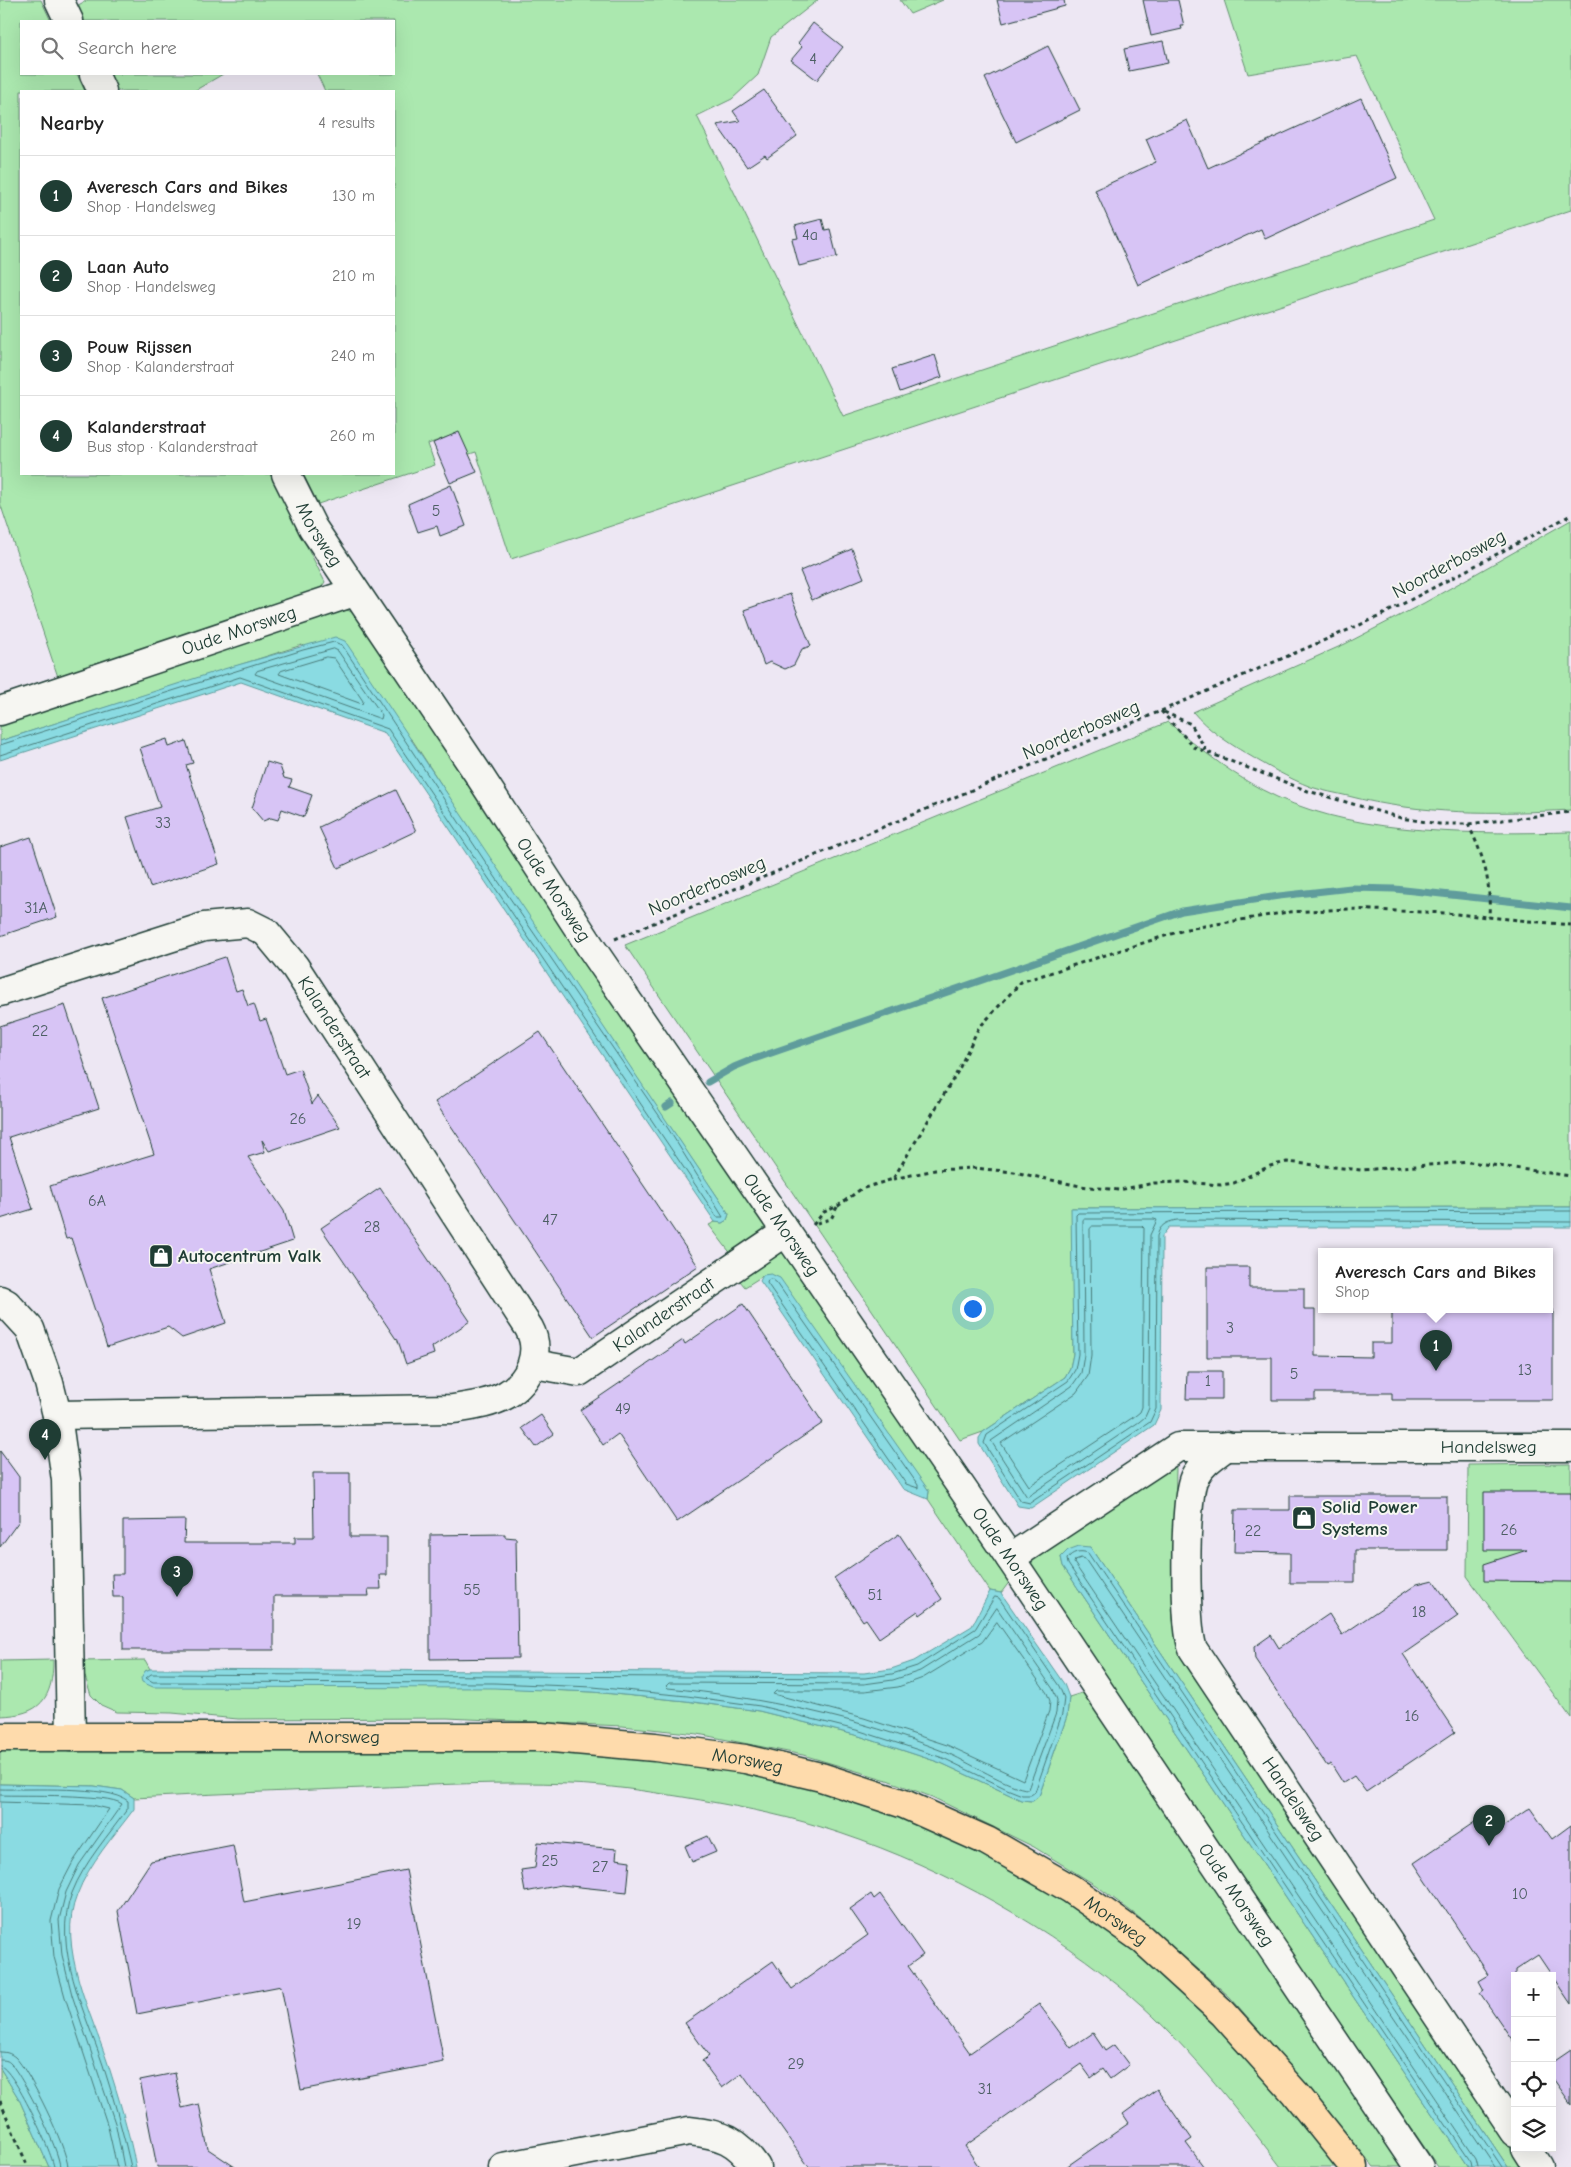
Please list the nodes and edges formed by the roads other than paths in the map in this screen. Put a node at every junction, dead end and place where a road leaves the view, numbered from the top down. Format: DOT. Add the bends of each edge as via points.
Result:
graph roads {
  1 [pos="59,0"];
  2 [pos="69,20"];
  3 [pos="94,75"];
  4 [pos="102,90"];
  5 [pos="286,475"];
  6 [pos="354,592"];
  7 [pos="0,711"];
  8 [pos="0,992"];
  9 [pos="786,1232"];
  10 [pos="0,1300"];
  11 [pos="534,1364"];
  12 [pos="57,1415"];
  13 [pos="1227,1446"];
  14 [pos="1571,1447"];
  15 [pos="1010,1558"];
  16 [pos="0,1737"];
  17 [pos="71,1737"];
  18 [pos="1511,2126"];
  19 [pos="1529,2152"];
  20 [pos="503,2167"];
  21 [pos="756,2167"];
  22 [pos="1354,2167"];
  23 [pos="1419,2167"];
  24 [pos="1538,2167"];
  1 -- 2 [label="street"];
  3 -- 4 [label="street"];
  5 -- 6 [label="street, Morsweg" via="312,528"];
  6 -- 7 [label="street, Oude Morsweg"];
  6 -- 9 [label="street, Oude Morsweg"];
  8 -- 11 [label="street, Kalanderstraat" via="204,927 248,923 266,932 295,967 534,1336"];
  9 -- 11 [label="street, Kalanderstraat" via="579,1372"];
  9 -- 15 [label="street, Oude Morsweg"];
  10 -- 12 [label="street" via="30,1329"];
  11 -- 12 [label="street" via="521,1383 506,1395 482,1404 453,1409"];
  12 -- 17 [label="street" via="66,1480"];
  13 -- 14 [label="street, Handelsweg"];
  13 -- 15 [label="street, Handelsweg" via="1178,1447"];
  13 -- 18 [label="street, Handelsweg" via="1212,1456 1195,1477 1189,1500 1188,1628 1193,1649"];
  15 -- 23 [label="street, Oude Morsweg"];
  16 -- 17 [label="main road, Morsweg"];
  17 -- 22 [label="main road, Morsweg" via="541,1737 745,1759 821,1776 904,1804 987,1841 1063,1884 1142,1939 1223,2013 1295,2092"];
  19 -- 24 [label="street"];
  20 -- 21 [label="street" via="688,2131 712,2133 734,2143"];
}
